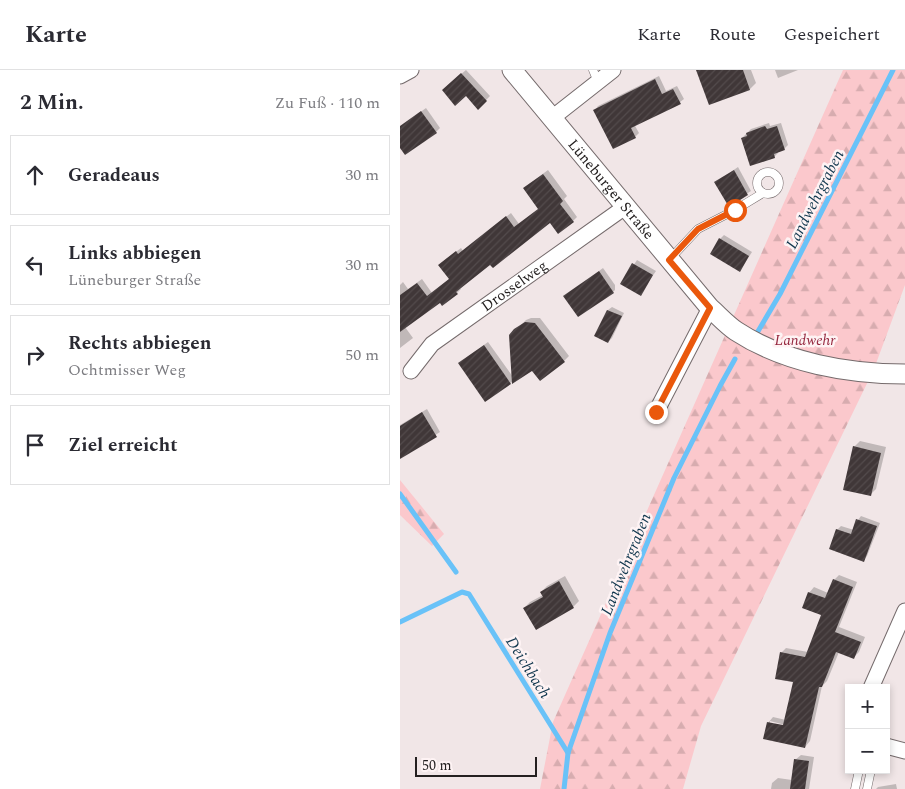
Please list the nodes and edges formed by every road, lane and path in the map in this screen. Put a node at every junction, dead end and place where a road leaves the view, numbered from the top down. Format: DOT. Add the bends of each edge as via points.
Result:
graph roads {
  1 [pos="411,70"];
  2 [pos="512,70"];
  3 [pos="613,70"];
  4 [pos="400,76"];
  5 [pos="595,76"];
  6 [pos="552,118"];
  7 [pos="763,193"];
  8 [pos="625,207"];
  9 [pos="669,260"];
  10 [pos="710,308"];
  11 [pos="411,371"];
  12 [pos="905,374"];
  13 [pos="656,412"];
  14 [pos="905,612"];
  15 [pos="873,684"];
  16 [pos="890,747"];
  17 [pos="905,751"];
  18 [pos="858,774"];
  19 [pos="870,774"];
  20 [pos="855,789"];
  21 [pos="868,789"];
  1 -- 4 [label="street"];
  2 -- 6 [label="street, Lüneburger Straße"];
  3 -- 5 [label="street"];
  5 -- 6 [label="street"];
  6 -- 8 [label="street, Lüneburger Straße"];
  7 -- 9 [label="lane" via="698,229"];
  8 -- 9 [label="street, Lüneburger Straße"];
  8 -- 11 [label="street, Drosselweg" via="432,344"];
  9 -- 10 [label="street, Lüneburger Straße"];
  10 -- 12 [label="street, Lüneburger Straße" via="735,330 796,359 881,374"];
  10 -- 13 [label="street"];
  14 -- 15 [label="street"];
  16 -- 17 [label="street"];
  18 -- 20 [label="lane"];
  19 -- 21 [label="lane"];
}
